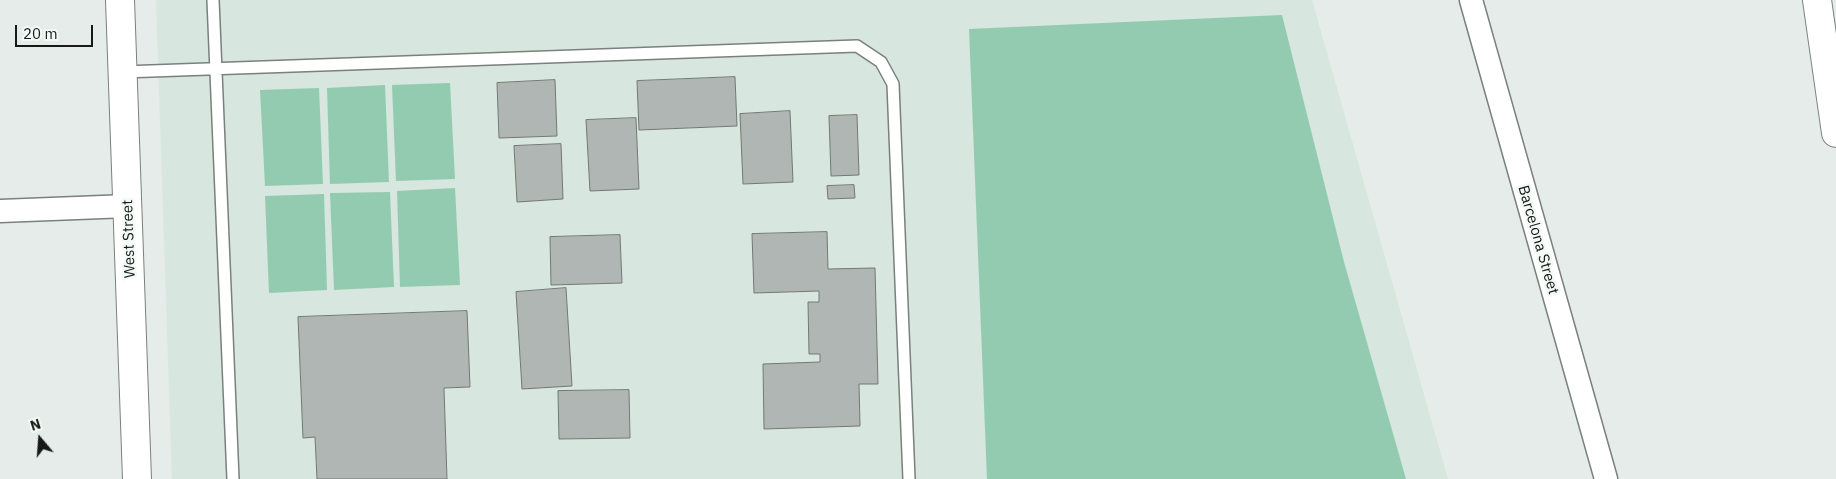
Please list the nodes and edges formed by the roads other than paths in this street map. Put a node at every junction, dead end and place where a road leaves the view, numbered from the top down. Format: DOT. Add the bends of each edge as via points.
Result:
graph roads {
  1 [pos="120,0"];
  2 [pos="213,0"];
  3 [pos="1471,0"];
  4 [pos="1817,0"];
  5 [pos="216,70"];
  6 [pos="123,72"];
  7 [pos="1836,133"];
  8 [pos="128,206"];
  9 [pos="0,211"];
  10 [pos="137,479"];
  11 [pos="233,479"];
  12 [pos="909,479"];
  13 [pos="1606,479"];
  1 -- 6 [label="street, West Street"];
  2 -- 5 [label="lane"];
  3 -- 13 [label="street, Barcelona Street"];
  4 -- 7 [label="street"];
  5 -- 6 [label="lane"];
  5 -- 11 [label="lane"];
  5 -- 12 [label="lane" via="857,46 881,62 893,84"];
  6 -- 8 [label="street, West Street"];
  8 -- 9 [label="street"];
  8 -- 10 [label="street, West Street"];
}
